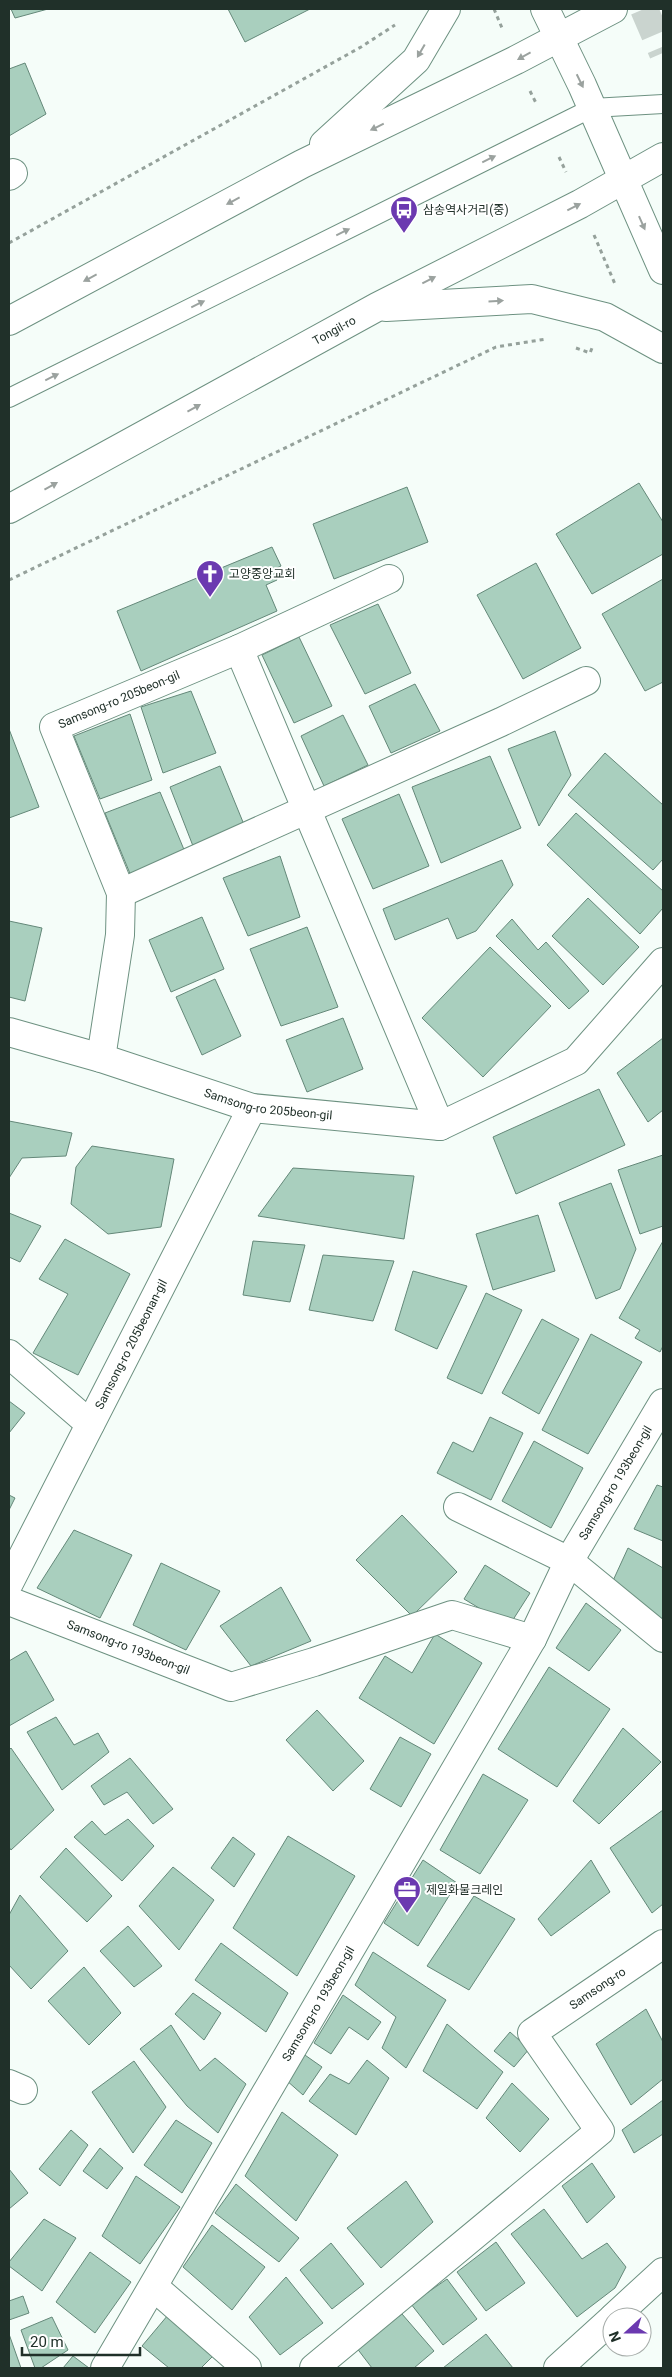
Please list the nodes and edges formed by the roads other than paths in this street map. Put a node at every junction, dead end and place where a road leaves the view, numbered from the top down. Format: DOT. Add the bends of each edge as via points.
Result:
graph roads {
  1 [pos="446,9"];
  2 [pos="545,9"];
  3 [pos="613,9"];
  4 [pos="559,37"];
  5 [pos="663,104"];
  6 [pos="592,108"];
  7 [pos="663,157"];
  8 [pos="302,164"];
  9 [pos="622,179"];
  10 [pos="663,270"];
  11 [pos="377,307"];
  12 [pos="9,321"];
  13 [pos="663,349"];
  14 [pos="9,398"];
  15 [pos="9,509"];
  16 [pos="389,579"];
  17 [pos="239,649"];
  18 [pos="586,682"];
  19 [pos="307,809"];
  20 [pos="121,894"];
  21 [pos="663,962"];
  22 [pos="9,1032"];
  23 [pos="101,1058"];
  24 [pos="252,1108"];
  25 [pos="440,1126"];
  26 [pos="9,1354"];
  27 [pos="663,1403"];
  28 [pos="90,1424"];
  29 [pos="458,1507"];
  30 [pos="569,1561"];
  31 [pos="9,1583"];
  32 [pos="9,1601"];
  33 [pos="663,1638"];
  34 [pos="532,1639"];
  35 [pos="663,1944"];
  36 [pos="663,2272"];
  37 [pos="154,2288"];
  38 [pos="625,2307"];
  39 [pos="602,2328"];
  40 [pos="105,2368"];
  41 [pos="247,2368"];
  42 [pos="314,2368"];
  43 [pos="558,2368"];
  1 -- 8 [label="street, one-way" via="416,60"];
  2 -- 4 [label="street"];
  3 -- 4 [label="street"];
  4 -- 6 [label="street, one-way"];
  4 -- 8 [label="street, one-way"];
  5 -- 6 [label="lane"];
  6 -- 9 [label="street"];
  14 -- 6 [label="lane, one-way"];
  7 -- 9 [label="street, Tongil-ro"];
  8 -- 12 [label="street, one-way"];
  9 -- 10 [label="street, one-way"];
  11 -- 9 [label="street, Tongil-ro, one-way" via="580,204"];
  11 -- 13 [label="street, one-way" via="532,300 604,317"];
  15 -- 11 [label="street, Tongil-ro, one-way"];
  16 -- 17 [label="street, Samsong-ro 205beon-gil"];
  17 -- 19 [label="street"];
  17 -- 20 [label="street, Samsong-ro 205beon-gil" via="54,727"];
  18 -- 19 [label="street"];
  19 -- 20 [label="street"];
  19 -- 25 [label="street"];
  20 -- 23 [label="street, Samsong-ro 205beon-gil" via="120,936"];
  21 -- 25 [label="street" via="576,1061"];
  22 -- 23 [label="street, Samsong-ro 205beon-gil"];
  23 -- 24 [label="street, Samsong-ro 205beon-gil"];
  24 -- 25 [label="street, Samsong-ro 205beon-gil"];
  24 -- 28 [label="street, Samsong-ro 205beonan-gil"];
  26 -- 28 [label="street"];
  27 -- 30 [label="street, Samsong-ro 193beon-gil"];
  28 -- 31 [label="street, Samsong-ro 205beonan-gil"];
  29 -- 30 [label="street"];
  30 -- 33 [label="street"];
  30 -- 34 [label="street, Samsong-ro 193beon-gil"];
  32 -- 34 [label="street, Samsong-ro 193beon-gil" via="231,1687 452,1615"];
  34 -- 37 [label="street, Samsong-ro 193beon-gil"];
  35 -- 42 [label="street, Samsong-ro" via="532,2033 600,2131"];
  36 -- 38 [label="street"];
  37 -- 40 [label="street, Samsong-ro 193beon-gil"];
  37 -- 41 [label="street"];
  39 -- 43 [label="street"];
}
